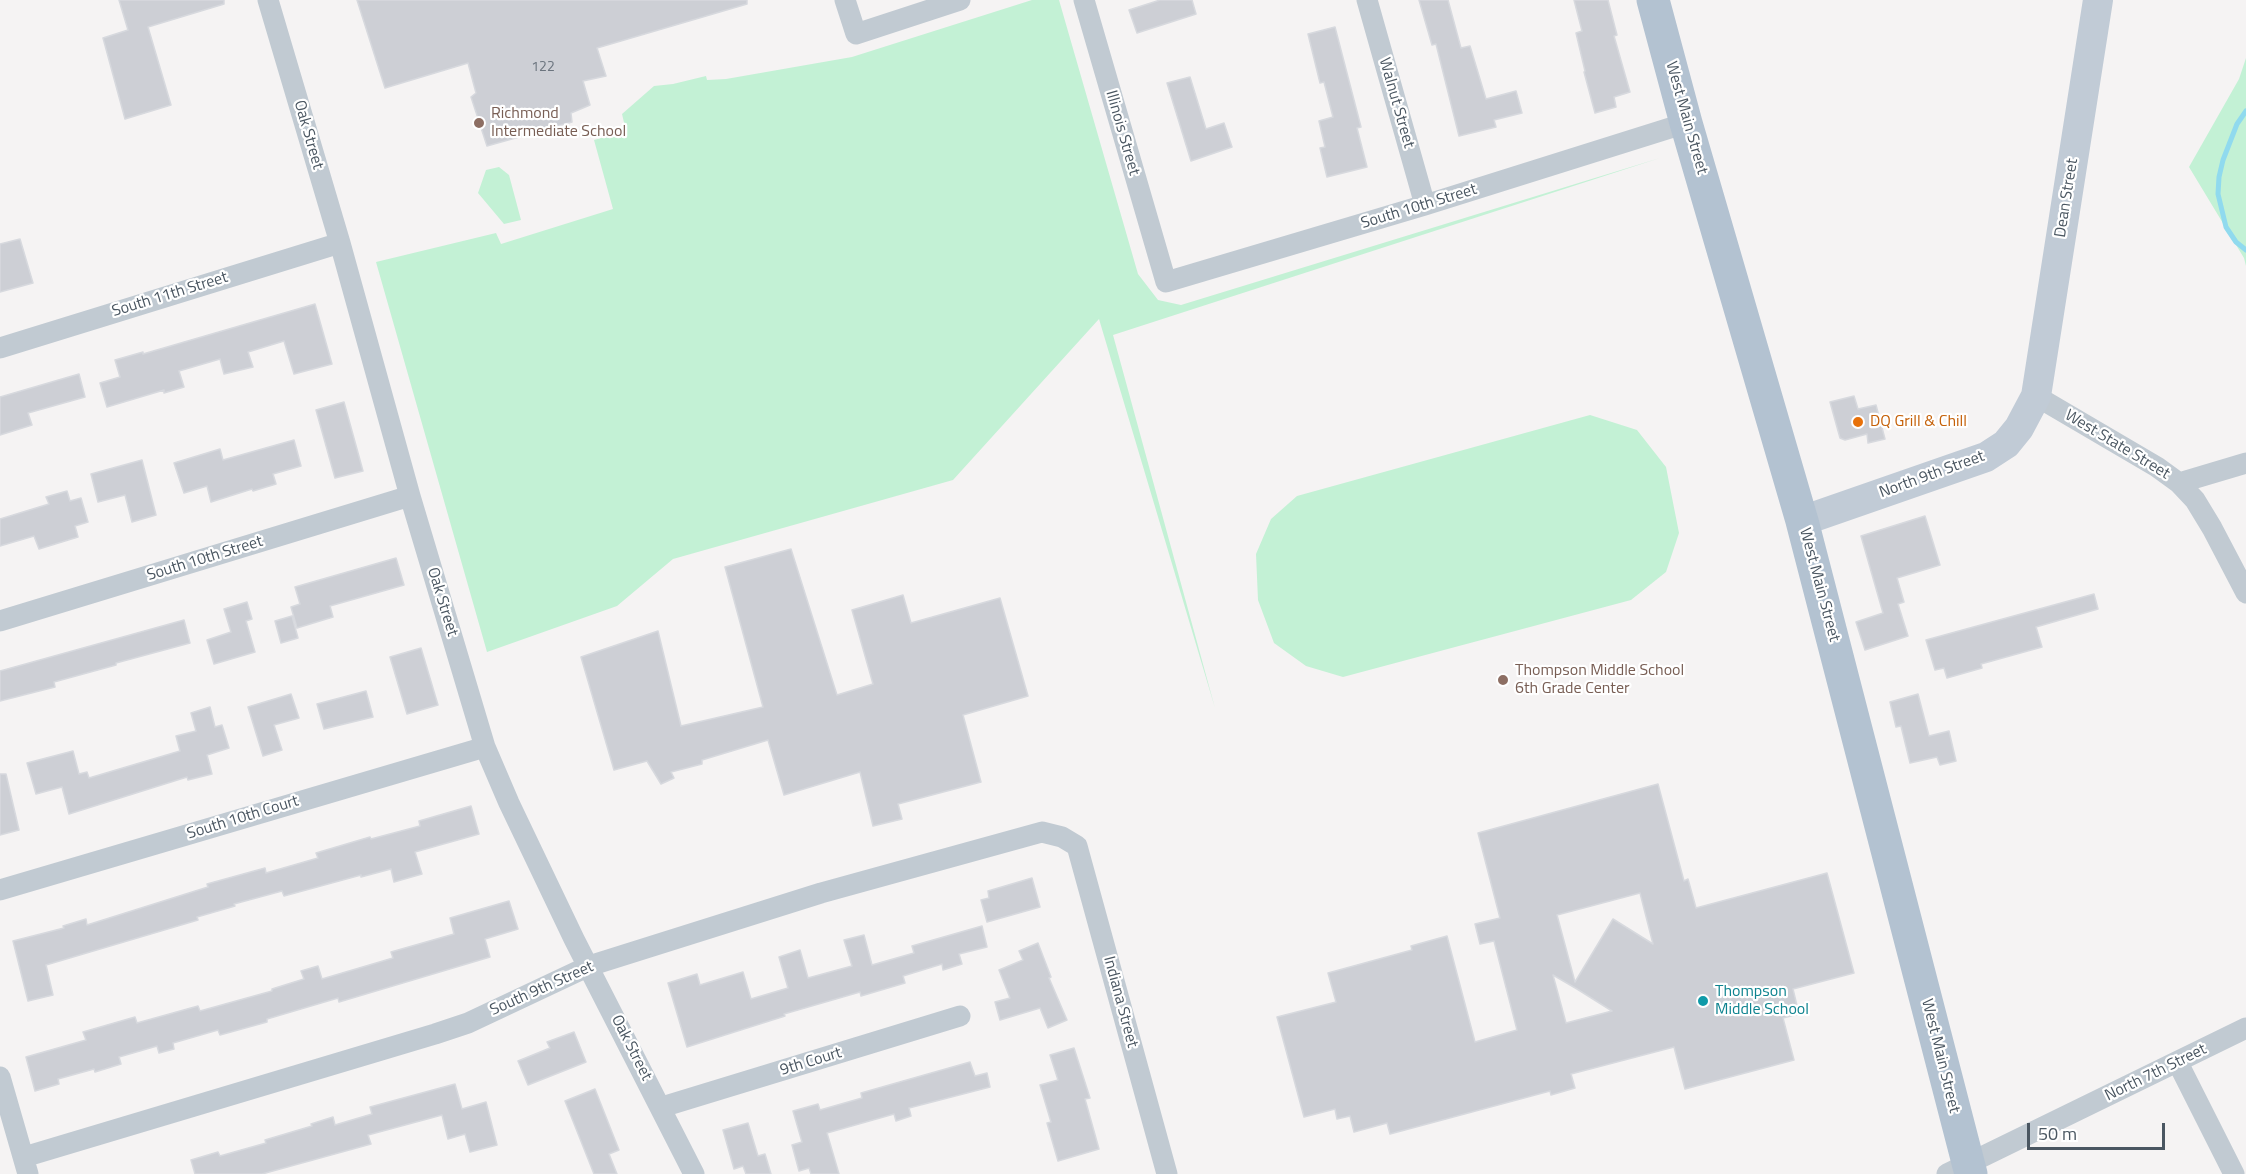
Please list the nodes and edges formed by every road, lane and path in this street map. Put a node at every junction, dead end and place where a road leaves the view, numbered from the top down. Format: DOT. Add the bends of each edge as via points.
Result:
graph roads {
  1 [pos="268,0"];
  2 [pos="845,0"];
  3 [pos="960,0"];
  4 [pos="1084,0"];
  5 [pos="1366,0"];
  6 [pos="1653,0"];
  7 [pos="2098,0"];
  8 [pos="1686,123"];
  9 [pos="1425,206"];
  10 [pos="340,243"];
  11 [pos="1161,266"];
  12 [pos="0,348"];
  13 [pos="2036,396"];
  14 [pos="2246,463"];
  15 [pos="2179,483"];
  16 [pos="410,496"];
  17 [pos="1802,521"];
  18 [pos="2246,593"];
  19 [pos="0,621"];
  20 [pos="485,747"];
  21 [pos="1062,837"];
  22 [pos="0,890"];
  23 [pos="589,966"];
  24 [pos="960,1016"];
  25 [pos="2246,1028"];
  26 [pos="2178,1063"];
  27 [pos="0,1077"];
  28 [pos="662,1107"];
  29 [pos="26,1165"];
  30 [pos="1962,1170"];
  31 [pos="694,1174"];
  32 [pos="1167,1174"];
  33 [pos="2234,1174"];
  1 -- 10 [label="street, Oak Street"];
  2 -- 3 [label="street" via="856,34"];
  4 -- 11 [label="street, Illinois Street"];
  5 -- 9 [label="street, Walnut Street"];
  6 -- 8 [label="main road, West Main Street"];
  7 -- 13 [label="street, Dean Street"];
  8 -- 9 [label="street, South 10th Street"];
  8 -- 17 [label="main road, West Main Street"];
  9 -- 11 [label="street, South 10th Street" via="1166,282"];
  10 -- 12 [label="street, South 11th Street"];
  10 -- 16 [label="street, Oak Street"];
  13 -- 15 [label="street, West State Street"];
  13 -- 17 [label="street, North 9th Street" via="2019,429 2006,444 1986,457"];
  14 -- 15 [label="street"];
  15 -- 18 [label="street, West State Street" via="2212,528"];
  16 -- 19 [label="street, South 10th Street"];
  16 -- 20 [label="street, Oak Street"];
  17 -- 30 [label="main road, West Main Street"];
  20 -- 22 [label="street, South 10th Court"];
  20 -- 23 [label="street, Oak Street" via="508,803"];
  21 -- 23 [label="street, South 9th Street" via="1042,832 821,893"];
  21 -- 32 [label="street, Indiana Street" via="1077,846"];
  23 -- 28 [label="street, Oak Street"];
  23 -- 29 [label="street, South 9th Street" via="435,1035"];
  24 -- 28 [label="street, 9th Court"];
  25 -- 26 [label="street, North 7th Street"];
  26 -- 30 [label="street, North 7th Street"];
  26 -- 33 [label="street"];
  27 -- 29 [label="street"];
  28 -- 31 [label="street, Oak Street"];
}
